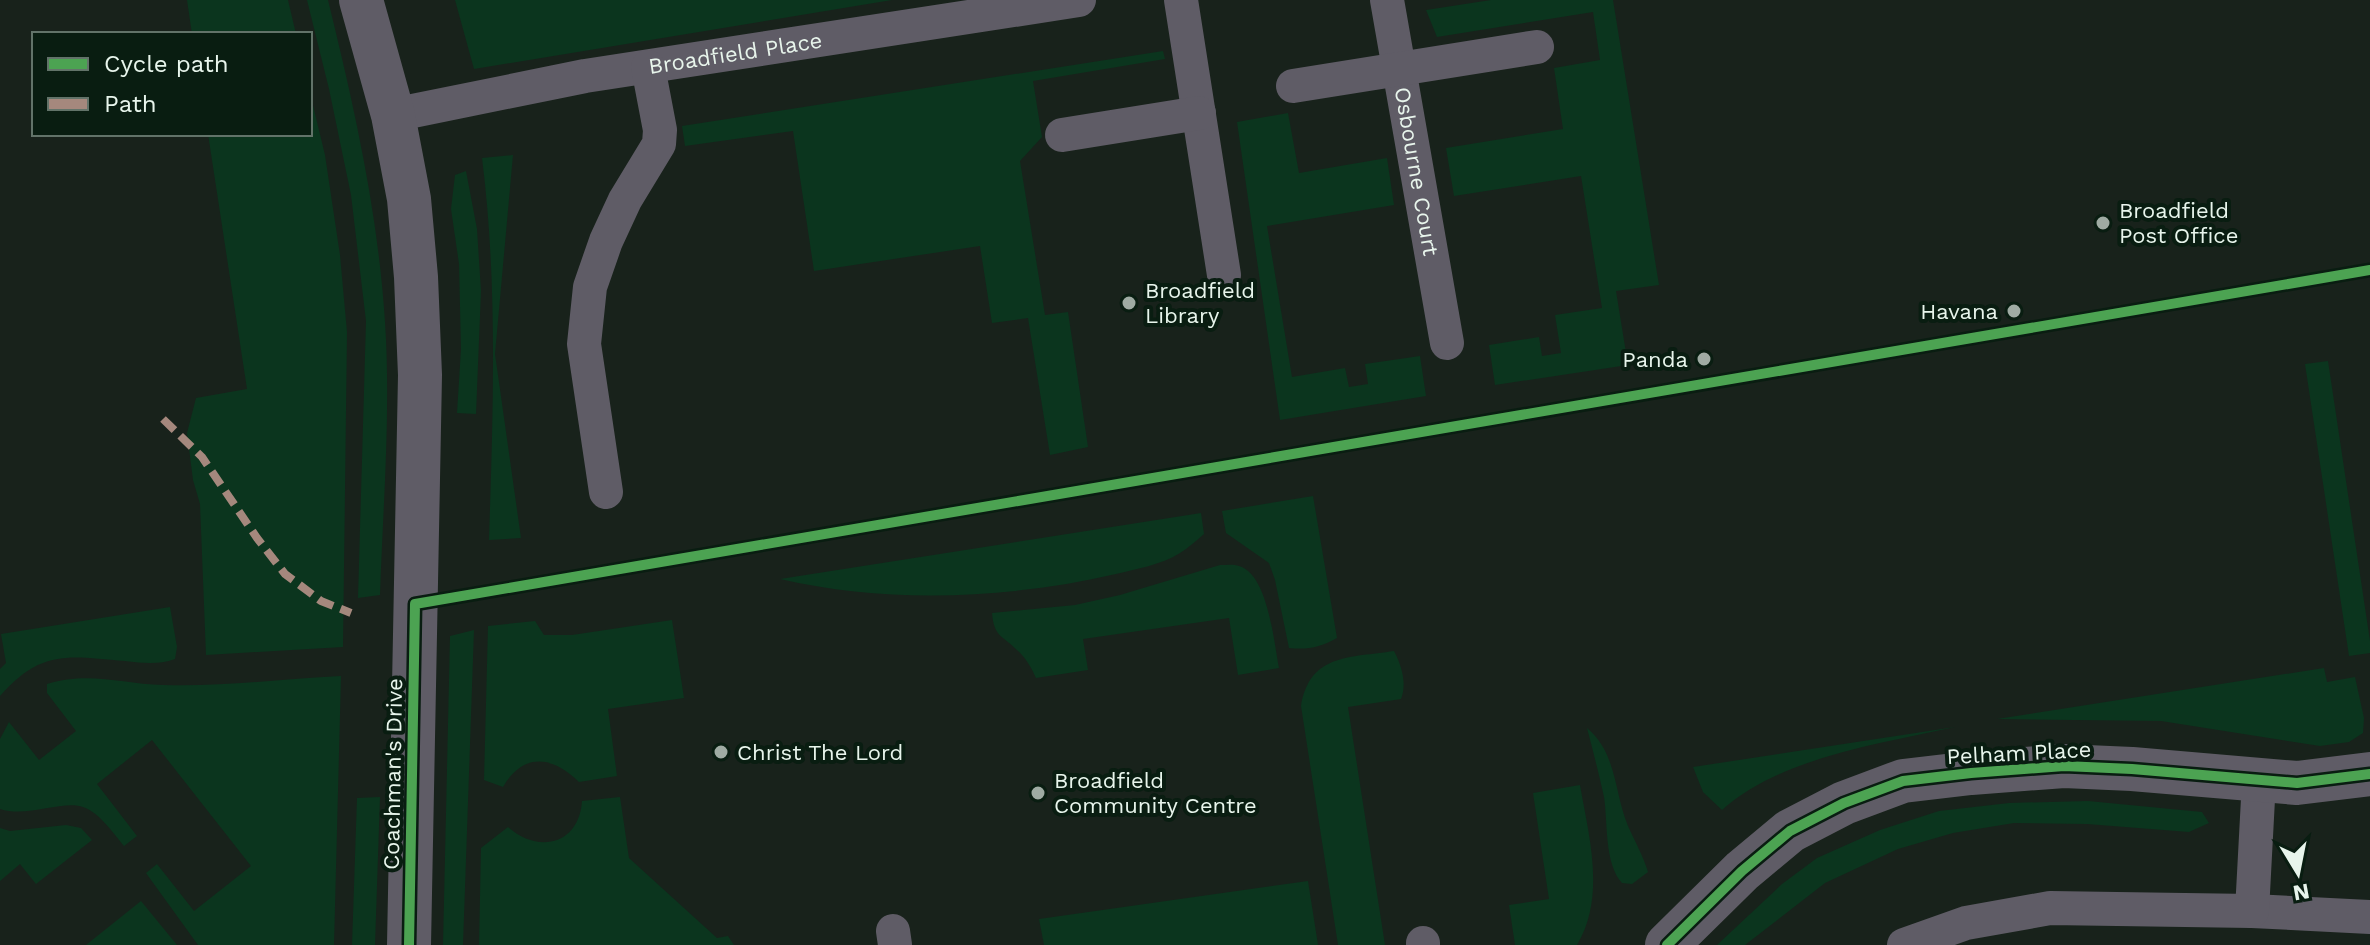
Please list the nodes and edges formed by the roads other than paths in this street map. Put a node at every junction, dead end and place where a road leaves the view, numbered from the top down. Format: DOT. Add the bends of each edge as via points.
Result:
graph roads {
  1 [pos="361,0"];
  2 [pos="1079,0"];
  3 [pos="1181,0"];
  4 [pos="1387,0"];
  5 [pos="1537,47"];
  6 [pos="648,67"];
  7 [pos="1400,69"];
  8 [pos="1293,86"];
  9 [pos="1199,113"];
  10 [pos="393,115"];
  11 [pos="1062,135"];
  12 [pos="1224,275"];
  13 [pos="1447,343"];
  14 [pos="606,492"];
  15 [pos="2370,774"];
  16 [pos="2259,780"];
  17 [pos="2252,911"];
  18 [pos="2370,917"];
  19 [pos="409,945"];
  20 [pos="1667,945"];
  21 [pos="1904,945"];
  1 -- 10 [label="street, Coachman's Drive"];
  2 -- 6 [label="lane, Broadfield Place"];
  3 -- 9 [label="lane"];
  4 -- 7 [label="lane, Osbourne Court"];
  5 -- 7 [label="lane"];
  6 -- 10 [label="lane, Broadfield Place"];
  6 -- 14 [label="lane" via="659,144 606,241 590,287 584,344"];
  7 -- 8 [label="lane"];
  7 -- 13 [label="lane, Osbourne Court"];
  9 -- 11 [label="lane"];
  9 -- 12 [label="lane"];
  10 -- 19 [label="street, Coachman's Drive" via="409,199 420,375"];
  15 -- 16 [label="street, Pelham Place" via="2297,783"];
  16 -- 17 [label="lane"];
  16 -- 20 [label="street, Pelham Place" via="2064,766 1903,781 1790,831"];
  17 -- 18 [label="lane"];
  17 -- 21 [label="lane" via="2050,908 1966,923"];
}
